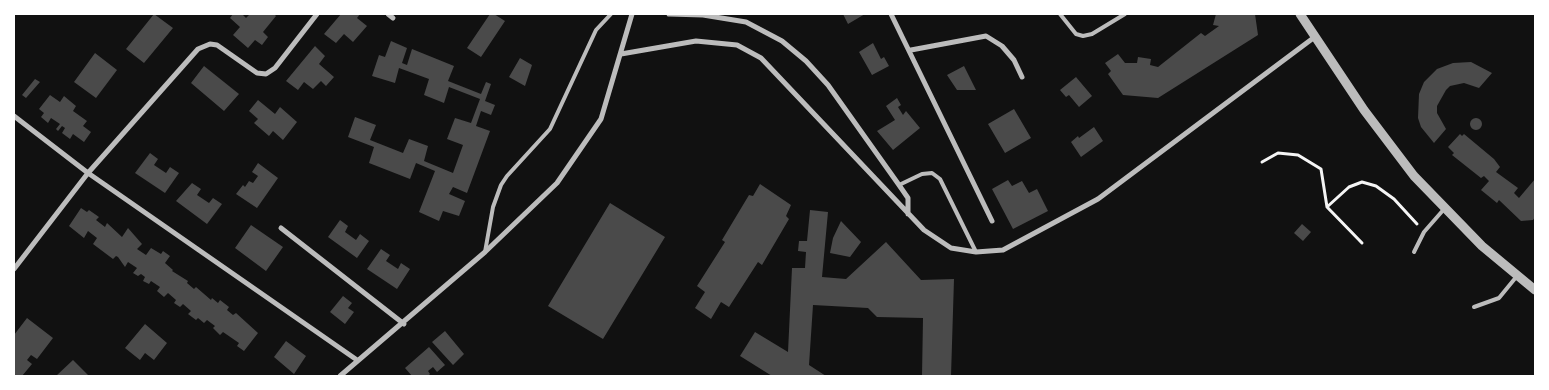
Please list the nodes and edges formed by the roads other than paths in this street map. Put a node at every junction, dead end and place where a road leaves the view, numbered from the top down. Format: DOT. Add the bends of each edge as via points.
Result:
graph roads {
  1 [pos="317,14"];
  2 [pos="388,14"];
  3 [pos="611,14"];
  4 [pos="632,14"];
  5 [pos="669,14"];
  6 [pos="891,14"];
  7 [pos="1060,14"];
  8 [pos="1125,14"];
  9 [pos="1300,14"];
  10 [pos="393,18"];
  11 [pos="1316,36"];
  12 [pos="911,50"];
  13 [pos="621,54"];
  14 [pos="1022,77"];
  15 [pos="14,116"];
  16 [pos="88,173"];
  17 [pos="899,184"];
  18 [pos="1446,208"];
  19 [pos="908,214"];
  20 [pos="992,221"];
  21 [pos="281,228"];
  22 [pos="485,252"];
  23 [pos="976,252"];
  24 [pos="1414,252"];
  25 [pos="14,269"];
  26 [pos="1517,276"];
  27 [pos="1535,290"];
  28 [pos="1474,307"];
  29 [pos="404,324"];
  30 [pos="357,360"];
  31 [pos="340,376"];
  1 -- 16 [label="street" via="275,68 266,74 256,73 217,45 198,49"];
  2 -- 10 [label="street"];
  3 -- 22 [label="lane" via="596,30 550,128 501,186 493,207"];
  4 -- 13 [label="street"];
  5 -- 17 [label="street" via="703,15 746,22 782,41 828,85"];
  6 -- 12 [label="street"];
  7 -- 8 [label="lane" via="1076,34 1083,36"];
  9 -- 11 [label="street"];
  11 -- 18 [label="street" via="1364,110 1414,176"];
  11 -- 23 [label="street" via="1098,199 1003,250"];
  12 -- 14 [label="street" via="986,36 1002,46"];
  12 -- 20 [label="street"];
  13 -- 19 [label="street" via="696,41 737,45 761,58"];
  13 -- 22 [label="street" via="601,119 557,183"];
  15 -- 16 [label="street"];
  16 -- 25 [label="street"];
  16 -- 30 [label="street"];
  17 -- 19 [label="street" via="908,198"];
  17 -- 23 [label="lane" via="922,174 932,173 940,179"];
  18 -- 24 [label="lane" via="1424,232"];
  18 -- 26 [label="street" via="1482,246"];
  19 -- 23 [label="street" via="924,230 951,248"];
  21 -- 29 [label="street"];
  22 -- 29 [label="street"];
  26 -- 27 [label="street"];
  26 -- 28 [label="lane" via="1500,298"];
  29 -- 30 [label="street"];
  30 -- 31 [label="street"];
}
